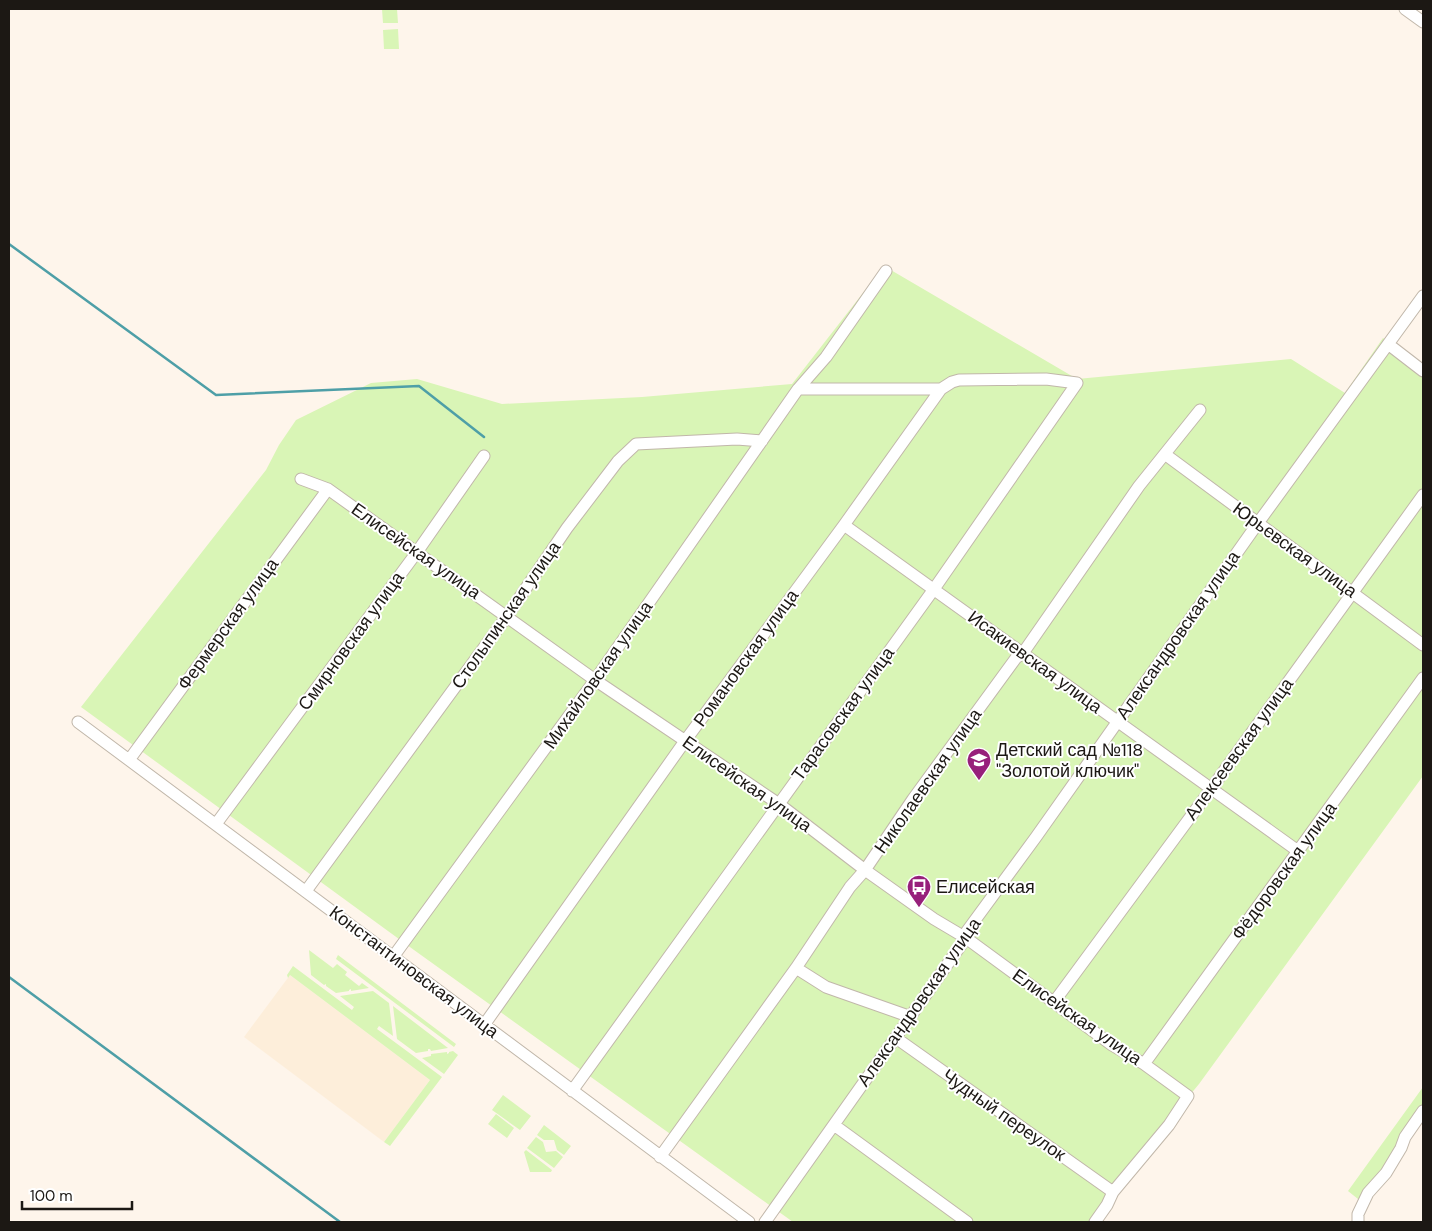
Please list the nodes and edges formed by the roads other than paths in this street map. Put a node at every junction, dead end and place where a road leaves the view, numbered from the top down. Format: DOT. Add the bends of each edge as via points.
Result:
graph roads {
  1 [pos="1405,9"];
  2 [pos="1423,22"];
  3 [pos="886,271"];
  4 [pos="1423,296"];
  5 [pos="1388,344"];
  6 [pos="1423,370"];
  7 [pos="798,389"];
  8 [pos="941,389"];
  9 [pos="1200,410"];
  10 [pos="762,441"];
  11 [pos="1166,455"];
  12 [pos="484,456"];
  13 [pos="301,479"];
  14 [pos="328,489"];
  15 [pos="1423,495"];
  16 [pos="1258,523"];
  17 [pos="844,525"];
  18 [pos="417,552"];
  19 [pos="934,588"];
  20 [pos="1353,592"];
  21 [pos="507,616"];
  22 [pos="1423,645"];
  23 [pos="1023,653"];
  24 [pos="1423,678"];
  25 [pos="595,680"];
  26 [pos="1118,721"];
  27 [pos="78,722"];
  28 [pos="685,741"];
  29 [pos="129,760"];
  30 [pos="1210,789"];
  31 [pos="779,804"];
  32 [pos="216,824"];
  33 [pos="1298,851"];
  34 [pos="865,870"];
  35 [pos="306,891"];
  36 [pos="966,938"];
  37 [pos="393,957"];
  38 [pos="796,968"];
  39 [pos="1054,1002"];
  40 [pos="911,1017"];
  41 [pos="484,1025"];
  42 [pos="896,1038"];
  43 [pos="1144,1064"];
  44 [pos="572,1091"];
  45 [pos="1423,1111"];
  46 [pos="834,1125"];
  47 [pos="660,1157"];
  48 [pos="1113,1192"];
  49 [pos="750,1222"];
  50 [pos="765,1222"];
  51 [pos="967,1222"];
  52 [pos="1095,1222"];
  53 [pos="1358,1222"];
  1 -- 2 [label="street"];
  3 -- 7 [label="street" via="826,357"];
  4 -- 5 [label="street, Александровская улица"];
  5 -- 6 [label="street"];
  5 -- 16 [label="street, Александровская улица"];
  7 -- 8 [label="street"];
  7 -- 10 [label="street, Михайловская улица"];
  8 -- 17 [label="street, Романовская улица"];
  8 -- 19 [label="street, Тарасовская улица" via="959,380 1046,379 1077,384"];
  9 -- 11 [label="street, Николаевская улица"];
  10 -- 21 [label="street, Столыпинская улица" via="737,439 636,444 618,461 567,528"];
  10 -- 25 [label="street, Михайловская улица"];
  11 -- 16 [label="street, Юрьевская улица"];
  11 -- 23 [label="street, Николаевская улица" via="1140,486"];
  12 -- 18 [label="street, Смирновская улица"];
  13 -- 14 [label="street, Елисейская улица"];
  14 -- 18 [label="street, Елисейская улица"];
  14 -- 29 [label="street, Фермерская улица"];
  15 -- 20 [label="street, Алексеевская улица"];
  16 -- 20 [label="street, Юрьевская улица"];
  16 -- 26 [label="street, Александровская улица"];
  17 -- 19 [label="street, Исакиевская улица"];
  17 -- 28 [label="street, Романовская улица"];
  18 -- 21 [label="street, Елисейская улица"];
  18 -- 32 [label="street, Смирновская улица"];
  19 -- 23 [label="street, Исакиевская улица"];
  19 -- 31 [label="street, Тарасовская улица"];
  20 -- 22 [label="street, Юрьевская улица"];
  20 -- 30 [label="street, Алексеевская улица"];
  21 -- 25 [label="street, Елисейская улица"];
  21 -- 35 [label="street, Столыпинская улица"];
  23 -- 26 [label="street, Исакиевская улица"];
  23 -- 34 [label="street, Николаевская улица" via="1016,658 912,799"];
  24 -- 33 [label="street, Фёдоровская улица"];
  25 -- 28 [label="street, Елисейская улица"];
  25 -- 37 [label="street, Михайловская улица"];
  26 -- 30 [label="street, Исакиевская улица"];
  26 -- 36 [label="street, Александровская улица" via="967,931"];
  27 -- 29 [label="street, Константиновская улица"];
  28 -- 31 [label="street, Елисейская улица"];
  28 -- 41 [label="street, Романовская улица"];
  29 -- 32 [label="street, Константиновская улица"];
  30 -- 33 [label="street, Исакиевская улица"];
  30 -- 39 [label="street, Алексеевская улица"];
  31 -- 34 [label="street, Елисейская улица"];
  31 -- 44 [label="street, Тарасовская улица"];
  32 -- 35 [label="street, Константиновская улица"];
  33 -- 43 [label="street, Фёдоровская улица"];
  34 -- 36 [label="street, Елисейская улица"];
  34 -- 38 [label="street, Николаевская улица"];
  35 -- 37 [label="street, Константиновская улица"];
  36 -- 39 [label="street, Елисейская улица"];
  36 -- 40 [label="street, Александровская улица"];
  37 -- 41 [label="street, Константиновская улица"];
  38 -- 40 [label="street" via="826,987"];
  38 -- 47 [label="street, Николаевская улица"];
  39 -- 43 [label="street, Елисейская улица" via="1112,1045"];
  40 -- 42 [label="street, Александровская улица"];
  41 -- 44 [label="street, Константиновская улица"];
  42 -- 46 [label="street, Александровская улица"];
  42 -- 48 [label="street, Чудный переулок"];
  43 -- 48 [label="street, Елисейская улица" via="1188,1096 1169,1125"];
  44 -- 47 [label="street, Константиновская улица"];
  45 -- 53 [label="street" via="1386,1173 1368,1193 1358,1214"];
  46 -- 50 [label="street, Александровская улица"];
  46 -- 51 [label="street"];
  47 -- 49 [label="street, Константиновская улица"];
  48 -- 52 [label="street"];
}
